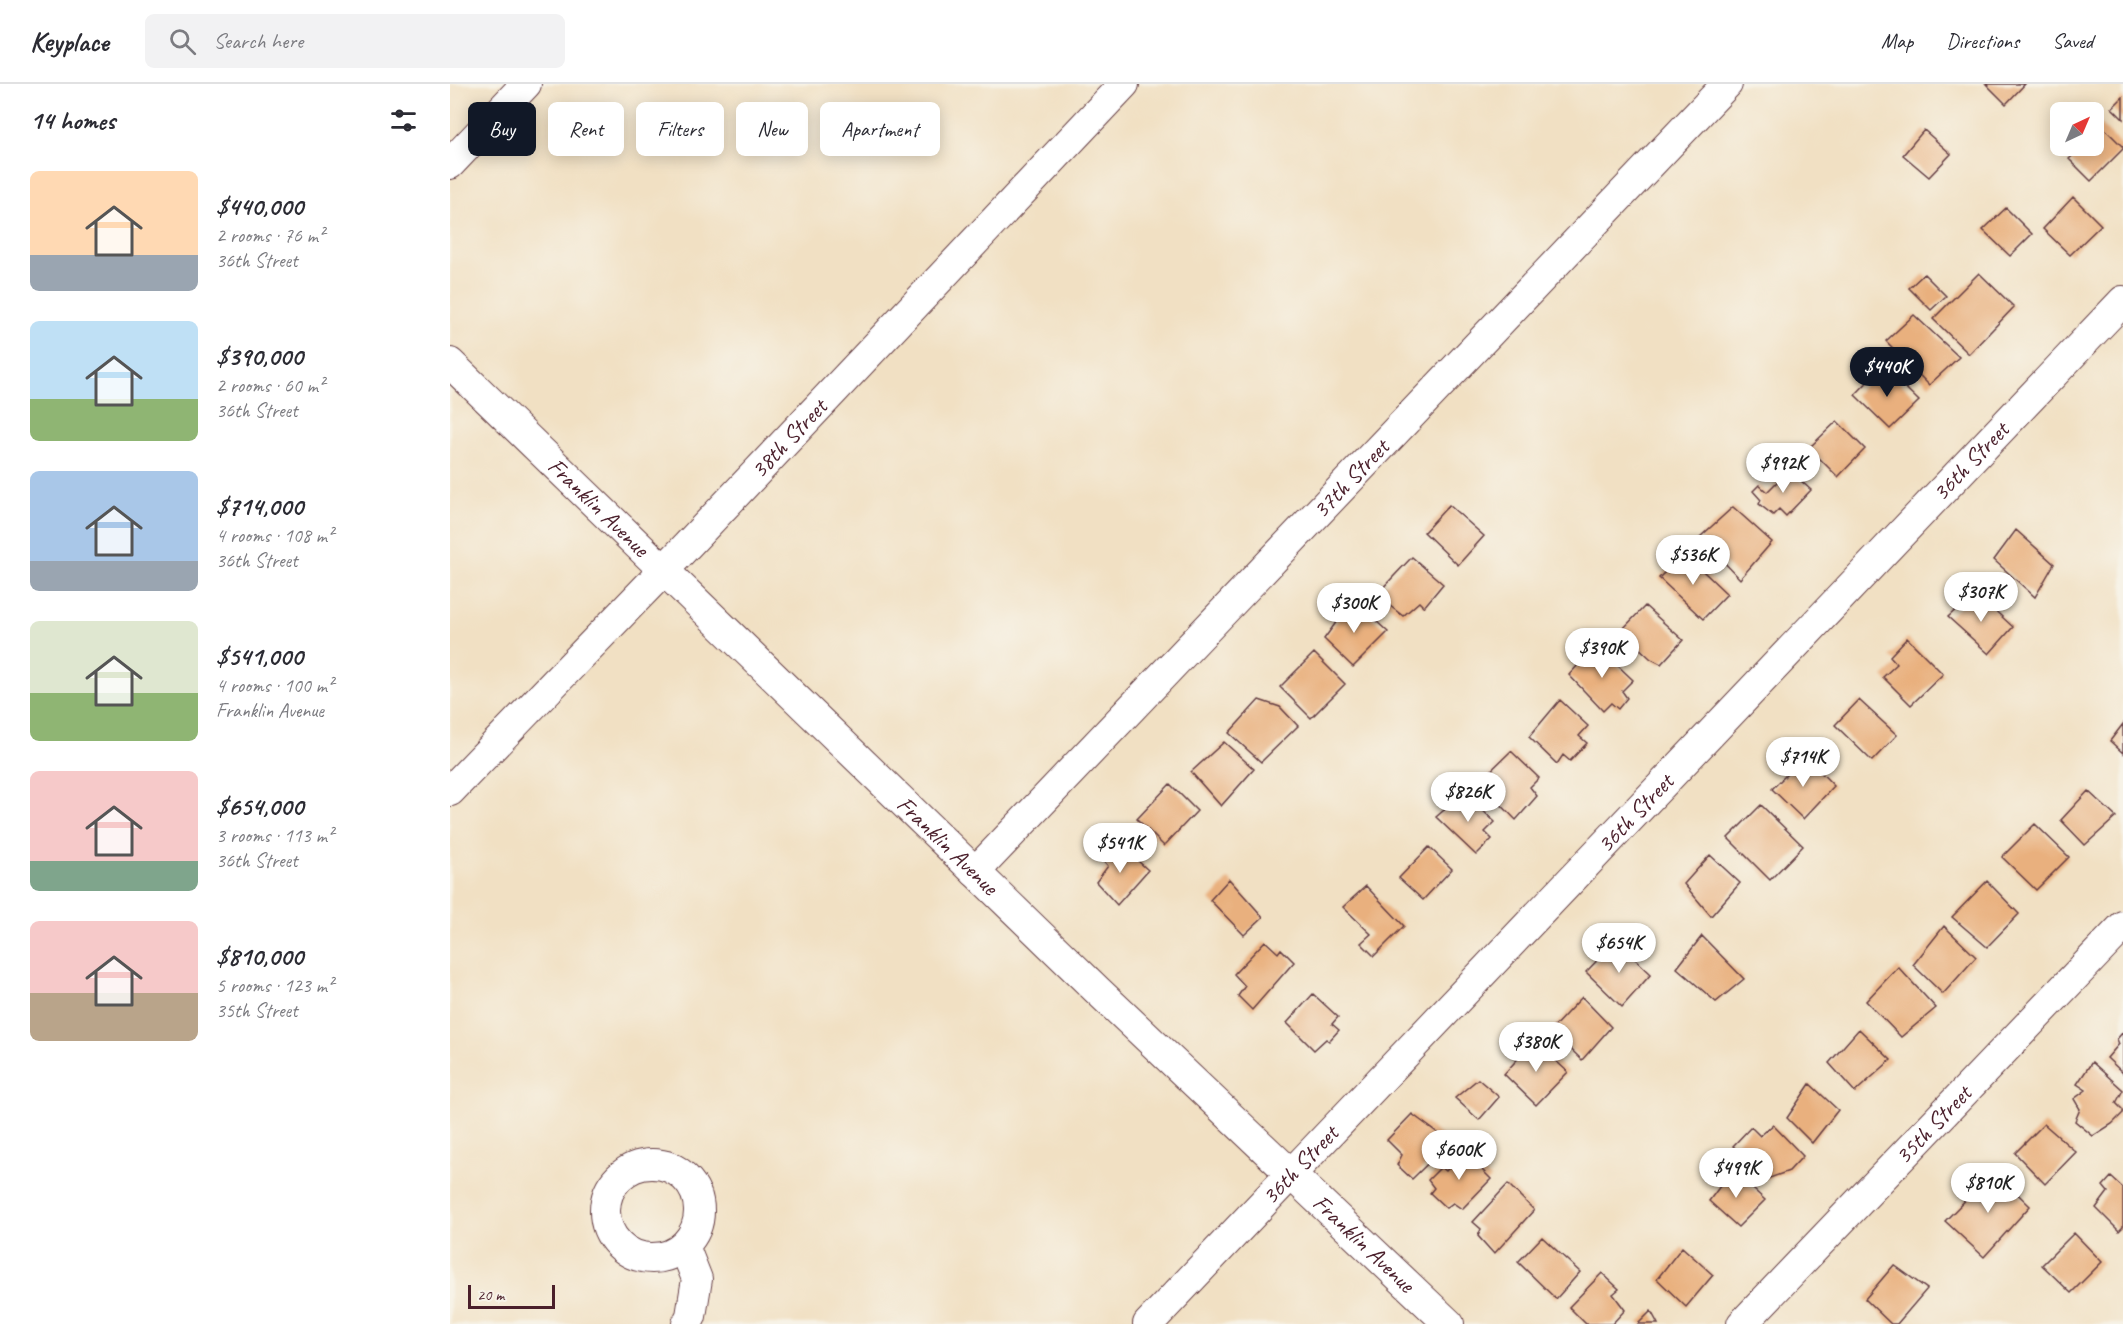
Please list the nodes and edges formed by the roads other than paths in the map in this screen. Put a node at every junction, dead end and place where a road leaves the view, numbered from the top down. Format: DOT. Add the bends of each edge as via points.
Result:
graph roads {
  1 [pos="526,84"];
  2 [pos="1124,84"];
  3 [pos="1727,84"];
  4 [pos="450,164"];
  5 [pos="2123,301"];
  6 [pos="450,363"];
  7 [pos="664,570"];
  8 [pos="450,791"];
  9 [pos="975,872"];
  10 [pos="2123,926"];
  11 [pos="1291,1174"];
  12 [pos="684,1246"];
  13 [pos="687,1324"];
  14 [pos="1148,1324"];
  15 [pos="1449,1324"];
  16 [pos="1743,1324"];
  1 -- 4 [label="street"];
  2 -- 7 [label="street, 38th Street"];
  3 -- 9 [label="street, 37th Street"];
  5 -- 11 [label="street, 36th Street"];
  6 -- 7 [label="street, Franklin Avenue"];
  7 -- 8 [label="street, 38th Street"];
  7 -- 9 [label="street, Franklin Avenue"];
  9 -- 11 [label="street, Franklin Avenue"];
  10 -- 16 [label="street, 35th Street"];
  11 -- 14 [label="street, 36th Street"];
  11 -- 15 [label="street, Franklin Avenue"];
  12 -- 13 [label="street" via="697,1279"];
}
